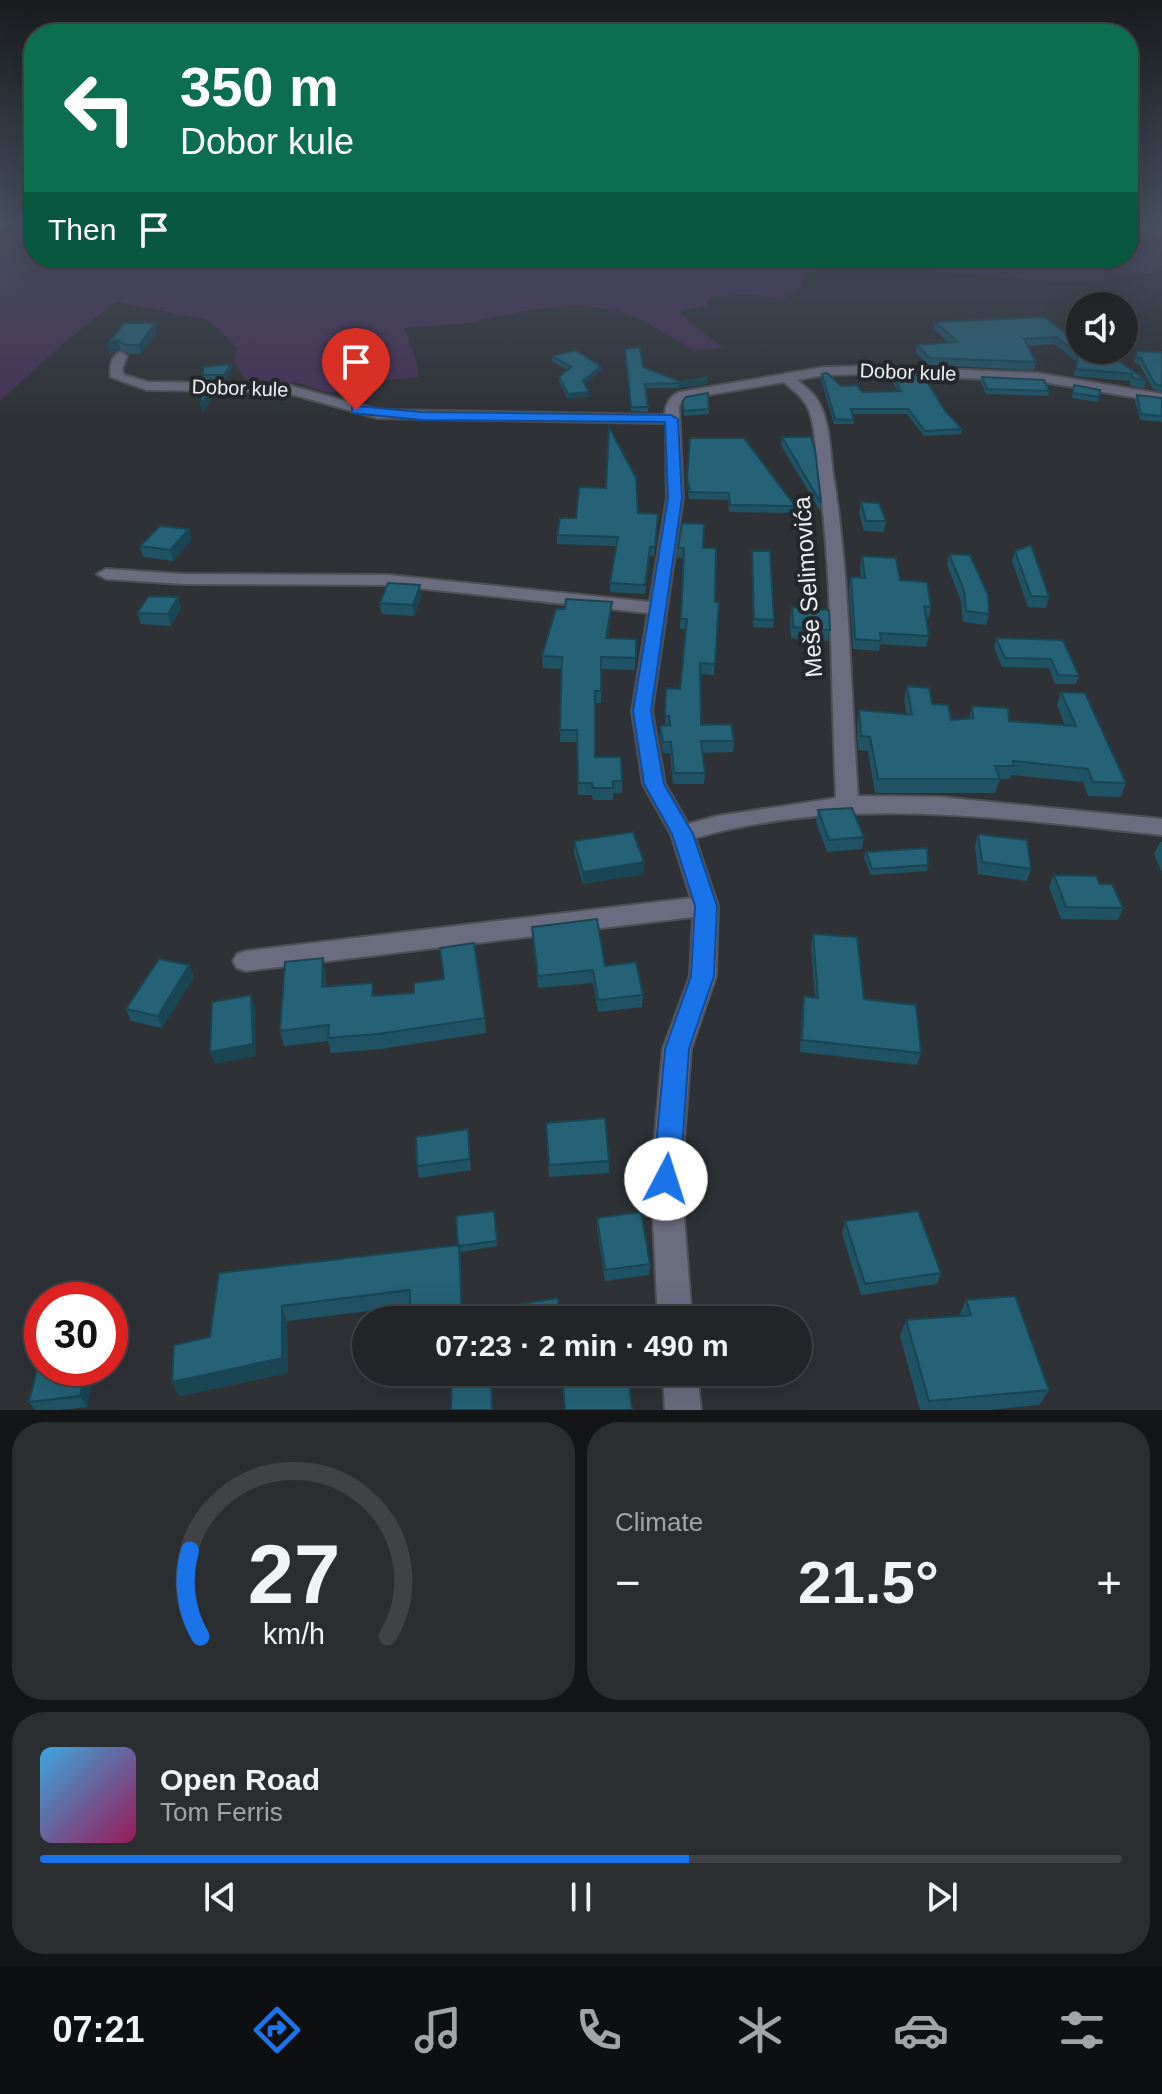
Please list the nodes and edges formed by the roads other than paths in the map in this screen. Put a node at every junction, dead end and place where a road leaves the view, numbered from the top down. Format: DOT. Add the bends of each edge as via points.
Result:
graph roads {
  1 [pos="121,356"];
  2 [pos="788,378"];
  3 [pos="1162,398"];
  4 [pos="671,419"];
  5 [pos="106,574"];
  6 [pos="656,608"];
  7 [pos="847,804"];
  8 [pos="1162,827"];
  9 [pos="682,834"];
  10 [pos="706,906"];
  11 [pos="246,961"];
  12 [pos="674,1306"];
  13 [pos="681,1386"];
  14 [pos="683,1410"];
  1 -- 4 [label="street, Dobor kule" via="116,369 124,381 284,388 378,414"];
  2 -- 3 [label="street, Dobor kule" via="869,370 1037,377"];
  2 -- 4 [label="street, Dobor kule" via="680,396"];
  2 -- 7 [label="street, Meše Selimovića" via="812,402 832,515"];
  4 -- 6 [label="street" via="675,498"];
  5 -- 6 [label="street" via="389,580"];
  6 -- 9 [label="street" via="642,711 654,784"];
  7 -- 8 [label="street" via="941,805"];
  7 -- 9 [label="street"];
  9 -- 10 [label="street"];
  10 -- 11 [label="street"];
  10 -- 12 [label="street" via="703,976 677,1049 666,1179"];
  13 -- 14 [label="street"];
}
